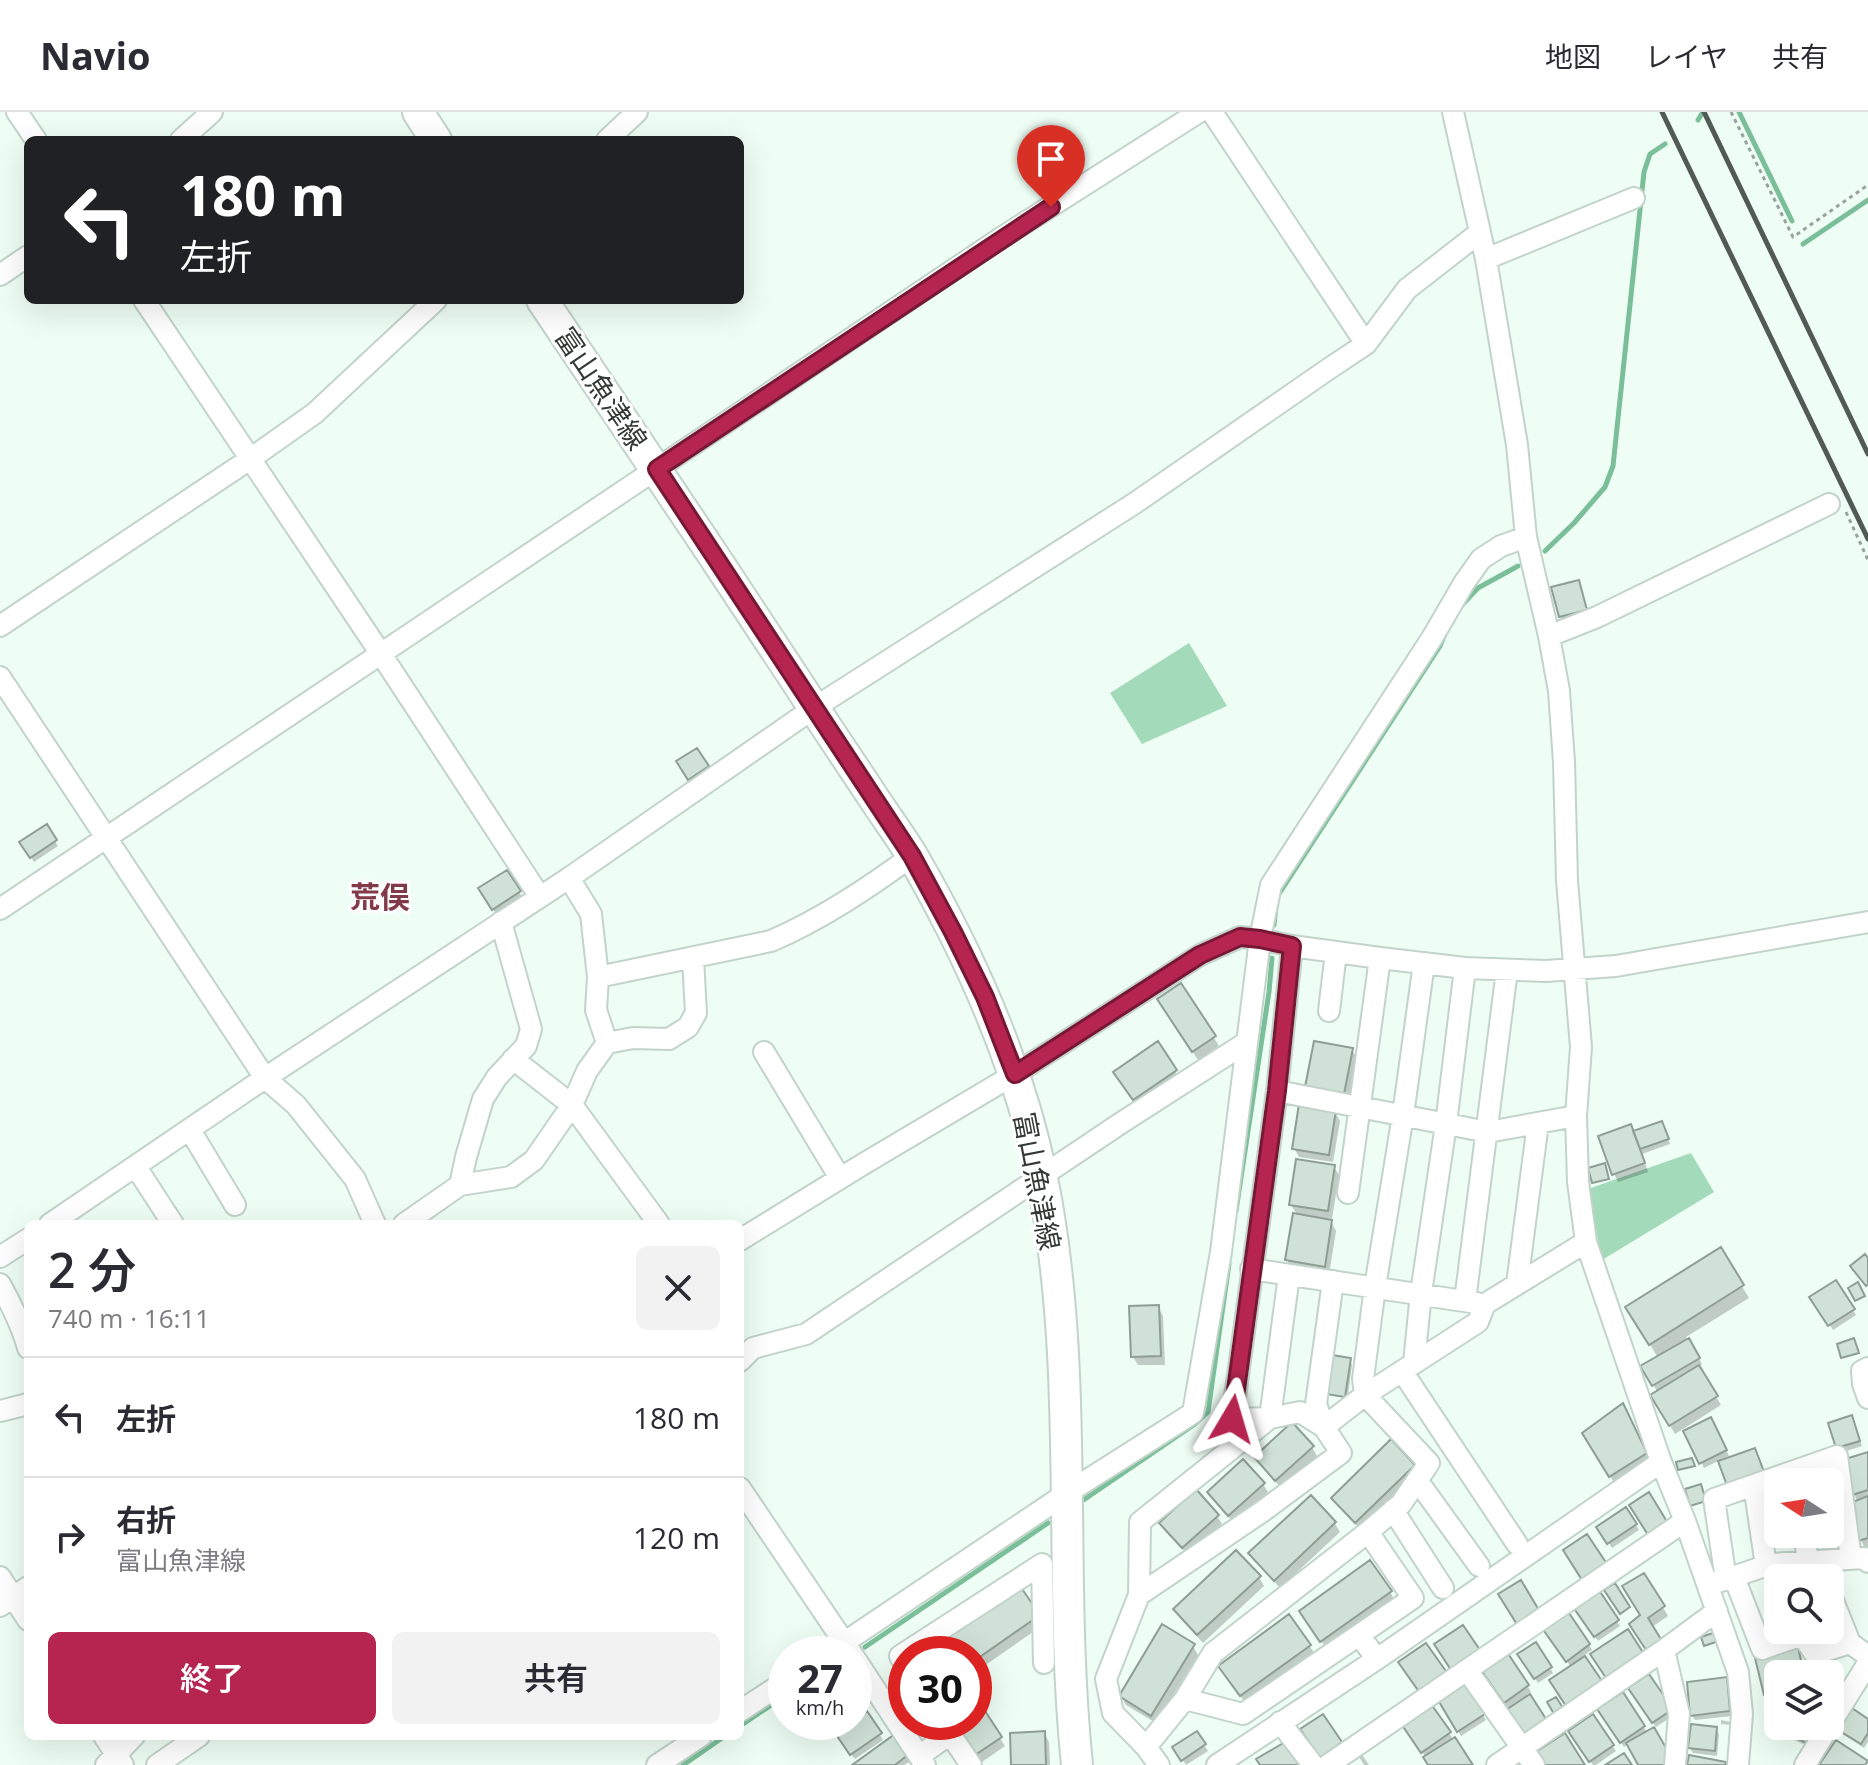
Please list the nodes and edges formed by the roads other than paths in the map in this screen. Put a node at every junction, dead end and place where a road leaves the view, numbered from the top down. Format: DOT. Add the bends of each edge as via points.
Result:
graph roads {
  1 [pos="17,112"];
  2 [pos="212,112"];
  3 [pos="418,112"];
  4 [pos="637,112"];
  5 [pos="1199,112"];
  6 [pos="1212,112"];
  7 [pos="1453,112"];
  8 [pos="33,136"];
  9 [pos="185,136"];
  10 [pos="433,136"];
  11 [pos="611,136"];
  12 [pos="1634,198"];
  13 [pos="1479,233"];
  14 [pos="24,259"];
  15 [pos="1486,259"];
  16 [pos="0,275"];
  17 [pos="147,304"];
  18 [pos="432,304"];
  19 [pos="545,304"];
  20 [pos="1366,344"];
  21 [pos="250,459"];
  22 [pos="657,469"];
  23 [pos="1837,507"];
  24 [pos="1526,537"];
  25 [pos="0,626"];
  26 [pos="1549,636"];
  27 [pos="381,654"];
  28 [pos="0,677"];
  29 [pos="814,708"];
  30 [pos="107,837"];
  31 [pos="912,856"];
  32 [pos="569,878"];
  33 [pos="540,897"];
  34 [pos="0,909"];
  35 [pos="501,922"];
  36 [pos="1868,922"];
  37 [pos="1260,939"];
  38 [pos="1292,946"];
  39 [pos="1336,952"];
  40 [pos="693,958"];
  41 [pos="1380,958"];
  42 [pos="1424,963"];
  43 [pos="1465,968"];
  44 [pos="1575,969"];
  45 [pos="1507,970"];
  46 [pos="598,977"];
  47 [pos="1329,1011"];
  48 [pos="1247,1042"];
  49 [pos="607,1043"];
  50 [pos="764,1052"];
  51 [pos="513,1059"];
  52 [pos="1015,1074"];
  53 [pos="265,1078"];
  54 [pos="1277,1091"];
  55 [pos="572,1105"];
  56 [pos="1360,1107"];
  57 [pos="1403,1115"];
  58 [pos="1576,1116"];
  59 [pos="1538,1123"];
  60 [pos="1446,1124"];
  61 [pos="190,1130"];
  62 [pos="1488,1132"];
  63 [pos="136,1167"];
  64 [pos="1042,1177"];
  65 [pos="840,1178"];
  66 [pos="460,1185"];
  67 [pos="1348,1193"];
  68 [pos="235,1205"];
  69 [pos="56,1220"];
  70 [pos="170,1220"];
  71 [pos="373,1220"];
  72 [pos="410,1220"];
  73 [pos="656,1220"];
  74 [pos="744,1238"];
  75 [pos="24,1242"];
  76 [pos="1586,1242"];
  77 [pos="0,1257"];
  78 [pos="1251,1269"];
  79 [pos="1289,1275"];
  80 [pos="1333,1281"];
  81 [pos="0,1284"];
  82 [pos="1517,1284"];
  83 [pos="1375,1287"];
  84 [pos="1421,1293"];
  85 [pos="1475,1302"];
  86 [pos="24,1333"];
  87 [pos="744,1357"];
  88 [pos="1408,1367"];
  89 [pos="1868,1368"];
  90 [pos="1365,1395"];
  91 [pos="1868,1398"];
  92 [pos="24,1405"];
  93 [pos="0,1411"];
  94 [pos="1270,1418"];
  95 [pos="1324,1427"];
  96 [pos="1661,1462"];
  97 [pos="1812,1468"];
  98 [pos="1840,1468"];
  99 [pos="1417,1480"];
  100 [pos="1764,1483"];
  101 [pos="1754,1485"];
  102 [pos="1844,1485"];
  103 [pos="1067,1493"];
  104 [pos="744,1494"];
  105 [pos="1393,1510"];
  106 [pos="1685,1521"];
  107 [pos="1368,1532"];
  108 [pos="1517,1544"];
  109 [pos="1055,1560"];
  110 [pos="1863,1562"];
  111 [pos="1773,1564"];
  112 [pos="1479,1566"];
  113 [pos="1764,1571"];
  114 [pos="0,1577"];
  115 [pos="1723,1581"];
  116 [pos="1443,1588"];
  117 [pos="1139,1595"];
  118 [pos="14,1597"];
  119 [pos="1717,1611"];
  120 [pos="1844,1628"];
  121 [pos="1359,1635"];
  122 [pos="834,1636"];
  123 [pos="866,1636"];
  124 [pos="932,1636"];
  125 [pos="1850,1643"];
  126 [pos="1773,1644"];
  127 [pos="1809,1644"];
  128 [pos="1664,1650"];
  129 [pos="1868,1656"];
  130 [pos="1377,1659"];
  131 [pos="1044,1663"];
  132 [pos="1868,1663"];
  133 [pos="1467,1670"];
  134 [pos="872,1691"];
  135 [pos="768,1693"];
  136 [pos="1185,1699"];
  137 [pos="1844,1701"];
  138 [pos="744,1708"];
  139 [pos="1280,1722"];
  140 [pos="106,1740"];
  141 [pos="131,1740"];
  142 [pos="193,1740"];
  143 [pos="695,1740"];
  144 [pos="937,1740"];
  145 [pos="954,1740"];
  146 [pos="1820,1740"];
  147 [pos="1146,1747"];
  148 [pos="1528,1756"];
  149 [pos="922,1761"];
  150 [pos="115,1762"];
  151 [pos="157,1765"];
  152 [pos="657,1765"];
  153 [pos="971,1765"];
  154 [pos="1077,1765"];
  155 [pos="1159,1765"];
  156 [pos="1217,1765"];
  157 [pos="1313,1765"];
  158 [pos="1328,1765"];
  159 [pos="1497,1765"];
  160 [pos="1675,1765"];
  161 [pos="1738,1765"];
  162 [pos="1805,1765"];
  1 -- 8 [label="street"];
  2 -- 9 [label="street"];
  3 -- 10 [label="main road"];
  4 -- 11 [label="street"];
  5 -- 22 [label="street"];
  6 -- 20 [label="street"];
  7 -- 13 [label="street"];
  12 -- 15 [label="street"];
  13 -- 15 [label="street"];
  13 -- 20 [label="street" via="1407,289"];
  14 -- 16 [label="street"];
  15 -- 24 [label="street" via="1517,445"];
  17 -- 21 [label="street"];
  18 -- 21 [label="street" via="315,413"];
  19 -- 22 [label="main road, 富山魚津線"];
  20 -- 29 [label="street" via="1135,503"];
  21 -- 25 [label="street"];
  21 -- 27 [label="street"];
  22 -- 27 [label="street"];
  22 -- 29 [label="main road, 富山魚津線"];
  23 -- 26 [label="street"];
  24 -- 26 [label="street"];
  24 -- 37 [label="street" via="1481,559 1464,583 1271,885"];
  26 -- 44 [label="street" via="1559,691"];
  27 -- 30 [label="street"];
  27 -- 33 [label="street"];
  28 -- 30 [label="street"];
  29 -- 31 [label="main road, 富山魚津線"];
  29 -- 32 [label="street"];
  30 -- 34 [label="street"];
  30 -- 53 [label="street"];
  31 -- 40 [label="street" via="793,932"];
  31 -- 52 [label="main road, 富山魚津線" via="985,997"];
  32 -- 33 [label="street"];
  32 -- 46 [label="street" via="591,914"];
  33 -- 35 [label="street"];
  35 -- 51 [label="street" via="531,1029 526,1046"];
  35 -- 53 [label="street"];
  36 -- 44 [label="street"];
  37 -- 38 [label="street"];
  37 -- 48 [label="street"];
  37 -- 52 [label="street" via="1240,937 1200,955"];
  38 -- 39 [label="street"];
  38 -- 54 [label="street"];
  39 -- 41 [label="street"];
  39 -- 47 [label="street"];
  40 -- 46 [label="street"];
  40 -- 49 [label="street" via="696,1013 688,1027 669,1039"];
  41 -- 42 [label="street"];
  41 -- 56 [label="street"];
  42 -- 43 [label="street"];
  42 -- 57 [label="street"];
  43 -- 45 [label="street"];
  43 -- 60 [label="street"];
  44 -- 45 [label="street"];
  44 -- 58 [label="street" via="1581,1047"];
  45 -- 62 [label="street"];
  46 -- 49 [label="street" via="596,1010"];
  48 -- 64 [label="street"];
  48 -- 103 [label="street" via="1221,1252 1193,1413"];
  49 -- 55 [label="street"];
  50 -- 65 [label="street"];
  51 -- 55 [label="street"];
  51 -- 66 [label="street" via="483,1099"];
  52 -- 64 [label="main road, 富山魚津線"];
  52 -- 65 [label="street"];
  53 -- 61 [label="street"];
  53 -- 71 [label="street" via="296,1105 355,1179"];
  54 -- 56 [label="street"];
  54 -- 78 [label="street"];
  55 -- 66 [label="street" via="534,1160 511,1177"];
  55 -- 73 [label="street"];
  56 -- 57 [label="street"];
  56 -- 67 [label="street"];
  57 -- 60 [label="street"];
  57 -- 83 [label="street"];
  58 -- 59 [label="street"];
  58 -- 76 [label="street"];
  59 -- 62 [label="street"];
  59 -- 82 [label="street"];
  60 -- 62 [label="street"];
  60 -- 84 [label="street"];
  61 -- 63 [label="street"];
  61 -- 68 [label="street"];
  62 -- 85 [label="street"];
  63 -- 69 [label="street"];
  63 -- 70 [label="street"];
  64 -- 87 [label="street" via="806,1334 753,1348"];
  64 -- 103 [label="main road, 富山魚津線" via="1063,1346"];
  65 -- 74 [label="street"];
  66 -- 72 [label="street"];
  75 -- 77 [label="street"];
  76 -- 82 [label="street"];
  76 -- 96 [label="street"];
  78 -- 79 [label="street"];
  78 -- 94 [label="street" via="1232,1419"];
  79 -- 80 [label="street"];
  79 -- 94 [label="street"];
  80 -- 83 [label="street"];
  80 -- 95 [label="street" via="1316,1404"];
  81 -- 86 [label="street"];
  82 -- 85 [label="street"];
  83 -- 84 [label="street"];
  83 -- 90 [label="street"];
  84 -- 85 [label="street"];
  84 -- 88 [label="street"];
  85 -- 88 [label="street" via="1478,1322"];
  88 -- 90 [label="street"];
  88 -- 108 [label="street"];
  89 -- 91 [label="street" via="1862,1371"];
  90 -- 95 [label="street"];
  90 -- 99 [label="street" via="1429,1463"];
  92 -- 93 [label="street"];
  94 -- 95 [label="street" via="1300,1412"];
  94 -- 117 [label="street" via="1140,1522"];
  95 -- 117 [label="street" via="1341,1453"];
  96 -- 106 [label="street"];
  96 -- 130 [label="street"];
  97 -- 98 [label="street" via="1837,1456"];
  99 -- 105 [label="street"];
  99 -- 112 [label="street"];
  100 -- 101 [label="street"];
  101 -- 111 [label="street"];
  101 -- 115 [label="street" via="1714,1499"];
  102 -- 110 [label="street"];
  103 -- 109 [label="main road, 富山魚津線"];
  103 -- 123 [label="street"];
  104 -- 122 [label="street"];
  105 -- 107 [label="street"];
  105 -- 116 [label="street"];
  106 -- 115 [label="street"];
  106 -- 133 [label="street"];
  107 -- 121 [label="street" via="1413,1598"];
  107 -- 136 [label="street" via="1213,1653"];
  109 -- 124 [label="street"];
  109 -- 131 [label="street"];
  109 -- 154 [label="main road, 富山魚津線" via="1068,1643"];
  113 -- 115 [label="street"];
  114 -- 118 [label="street"];
  115 -- 119 [label="street"];
  115 -- 126 [label="street" via="1762,1649"];
  117 -- 147 [label="street" via="1106,1679 1113,1713"];
  119 -- 128 [label="street"];
  119 -- 161 [label="street" via="1738,1672"];
  120 -- 125 [label="street"];
  121 -- 130 [label="street"];
  121 -- 136 [label="street" via="1243,1714"];
  125 -- 127 [label="street" via="1815,1654"];
  125 -- 129 [label="street"];
  128 -- 148 [label="street"];
  128 -- 160 [label="street" via="1679,1714"];
  130 -- 139 [label="street"];
  132 -- 137 [label="street"];
  133 -- 148 [label="street"];
  133 -- 158 [label="street"];
  134 -- 149 [label="street"];
  135 -- 138 [label="street"];
  136 -- 147 [label="street"];
  139 -- 156 [label="street"];
  139 -- 157 [label="street"];
  140 -- 150 [label="street"];
  141 -- 150 [label="street"];
  142 -- 151 [label="street"];
  143 -- 152 [label="street"];
  144 -- 149 [label="street"];
  145 -- 153 [label="street"];
  146 -- 162 [label="street"];
  147 -- 155 [label="street"];
  148 -- 159 [label="street"];
}
